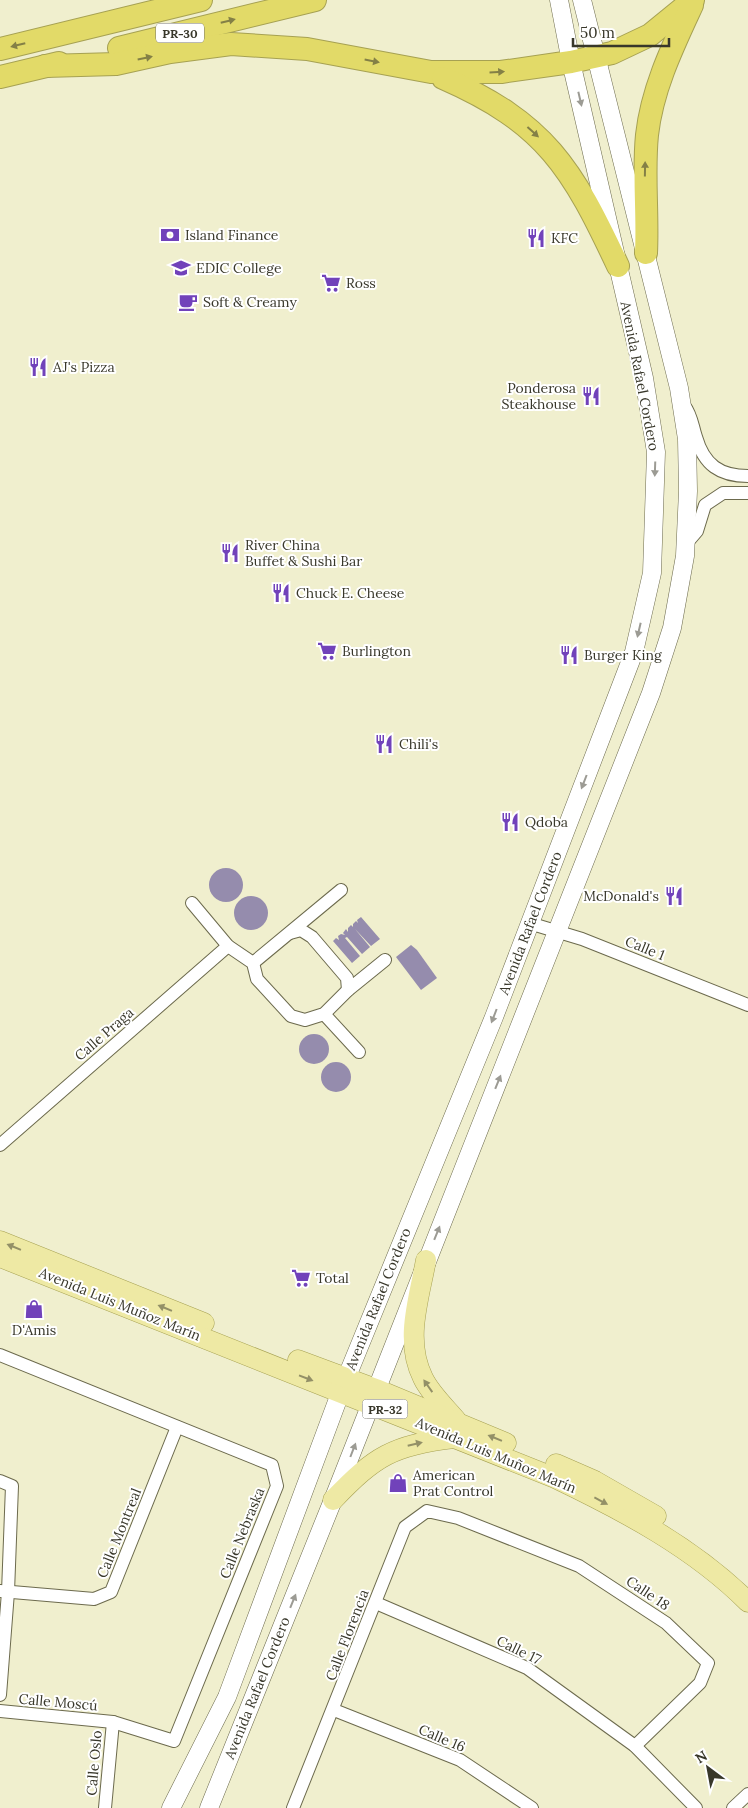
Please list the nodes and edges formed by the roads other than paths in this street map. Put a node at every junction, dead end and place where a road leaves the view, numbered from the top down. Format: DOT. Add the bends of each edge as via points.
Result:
graph roads {
  1 [pos="138,0"];
  2 [pos="201,0"];
  3 [pos="315,0"];
  4 [pos="559,0"];
  5 [pos="582,0"];
  6 [pos="693,0"];
  7 [pos="42,39"];
  8 [pos="0,49"];
  9 [pos="596,57"];
  10 [pos="571,62"];
  11 [pos="45,66"];
  12 [pos="431,72"];
  13 [pos="0,77"];
  14 [pos="646,253"];
  15 [pos="618,266"];
  16 [pos="681,399"];
  17 [pos="748,476"];
  18 [pos="746,495"];
  19 [pos="685,545"];
  20 [pos="341,890"];
  21 [pos="192,903"];
  22 [pos="530,923"];
  23 [pos="559,931"];
  24 [pos="290,933"];
  25 [pos="228,946"];
  26 [pos="385,960"];
  27 [pos="253,963"];
  28 [pos="348,990"];
  29 [pos="748,1005"];
  30 [pos="324,1014"];
  31 [pos="359,1052"];
  32 [pos="0,1145"];
  33 [pos="0,1241"];
  34 [pos="0,1257"];
  35 [pos="426,1260"];
  36 [pos="0,1355"];
  37 [pos="344,1385"];
  38 [pos="374,1396"];
  39 [pos="177,1428"];
  40 [pos="458,1431"];
  41 [pos="6,1484"];
  42 [pos="333,1500"];
  43 [pos="458,1518"];
  44 [pos="748,1584"];
  45 [pos="4,1592"];
  46 [pos="748,1602"];
  47 [pos="376,1603"];
  48 [pos="0,1696"];
  49 [pos="334,1710"];
  50 [pos="0,1711"];
  51 [pos="113,1722"];
  52 [pos="635,1746"];
  53 [pos="748,1794"];
  54 [pos="105,1808"];
  55 [pos="170,1808"];
  56 [pos="209,1808"];
  57 [pos="293,1808"];
  58 [pos="532,1808"];
  59 [pos="696,1808"];
  60 [pos="734,1808"];
  1 -- 7 [label="highway" via="108,8"];
  2 -- 7 [label="highway, PR-30"];
  11 -- 3 [label="highway, PR-30, one-way"];
  4 -- 10 [label="main road, Avenida Rafael Cordero"];
  5 -- 9 [label="main road, Avenida Rafael Cordero"];
  6 -- 9 [label="highway" via="650,35"];
  14 -- 6 [label="highway, one-way" via="647,132 668,58"];
  7 -- 8 [label="highway, PR-30, one-way"];
  9 -- 10 [label="highway"];
  9 -- 14 [label="main road, Avenida Rafael Cordero"];
  12 -- 10 [label="highway, one-way" via="501,72"];
  10 -- 15 [label="main road, Avenida Rafael Cordero, one-way"];
  11 -- 12 [label="highway, one-way" via="116,64 170,52 231,44 307,49"];
  11 -- 13 [label="highway, PR-30"];
  12 -- 15 [label="highway, one-way" via="504,108 533,131 560,159 579,187"];
  14 -- 16 [label="main road, Avenida Rafael Cordero"];
  15 -- 22 [label="main road, Avenida Rafael Cordero, one-way" via="644,378 656,452 652,573 634,652"];
  16 -- 17 [label="street" via="692,416 696,439 712,468 725,474"];
  16 -- 19 [label="main road, Avenida Rafael Cordero" via="687,439"];
  18 -- 19 [label="street" via="723,493 705,506 697,531"];
  19 -- 23 [label="main road, Avenida Rafael Cordero" via="672,628 651,693"];
  20 -- 24 [label="street"];
  21 -- 25 [label="street"];
  22 -- 23 [label="street, Calle 1"];
  22 -- 37 [label="main road, Avenida Rafael Cordero, one-way"];
  23 -- 29 [label="street, Calle 1"];
  35 -- 23 [label="main road, Avenida Rafael Cordero, one-way"];
  24 -- 27 [label="street"];
  24 -- 28 [label="street" via="301,930 312,938 347,978"];
  25 -- 27 [label="street"];
  25 -- 32 [label="street, Calle Praga"];
  26 -- 28 [label="street"];
  27 -- 30 [label="street" via="257,979 291,1016 305,1020"];
  28 -- 30 [label="street"];
  30 -- 31 [label="street"];
  37 -- 33 [label="main road, Avenida Luis Muñoz Marín / PR-32, one-way" via="238,1337"];
  34 -- 37 [label="main road, Avenida Luis Muñoz Marín / PR-32, one-way"];
  35 -- 38 [label="main road, Avenida Rafael Cordero"];
  40 -- 35 [label="main road, one-way" via="428,1387 415,1359 413,1330"];
  36 -- 39 [label="street, Calle Nebraska"];
  37 -- 38 [label="main road, Avenida Luis Muñoz Marín / PR-32"];
  37 -- 55 [label="main road, Avenida Rafael Cordero" via="227,1697"];
  38 -- 40 [label="main road, Avenida Luis Muñoz Marín / PR-32"];
  42 -- 38 [label="main road, Avenida Rafael Cordero, one-way"];
  39 -- 45 [label="street, Calle Montreal" via="111,1592 94,1599"];
  39 -- 51 [label="street, Calle Nebraska" via="272,1465 277,1486 174,1740"];
  42 -- 40 [label="main road, one-way" via="356,1476 402,1447"];
  44 -- 40 [label="main road, Avenida Luis Muñoz Marín / PR-32, one-way" via="670,1525 610,1489 547,1460"];
  40 -- 46 [label="main road, Avenida Luis Muñoz Marín / PR-32, one-way" via="622,1512 679,1546"];
  41 -- 45 [label="street"];
  56 -- 42 [label="main road, Avenida Rafael Cordero, one-way"];
  43 -- 47 [label="street, Calle Florencia" via="427,1511 405,1527"];
  43 -- 52 [label="street, Calle 18" via="579,1566 666,1623 708,1663 700,1683"];
  45 -- 48 [label="street"];
  47 -- 49 [label="street, Calle Florencia"];
  47 -- 52 [label="street, Calle 17" via="527,1668"];
  49 -- 57 [label="street, Calle Florencia"];
  49 -- 58 [label="street, Calle 16" via="460,1760"];
  50 -- 51 [label="street, Calle Moscú"];
  51 -- 54 [label="street, Calle Oslo"];
  52 -- 59 [label="street, Calle 17"];
  53 -- 60 [label="street"];
}
